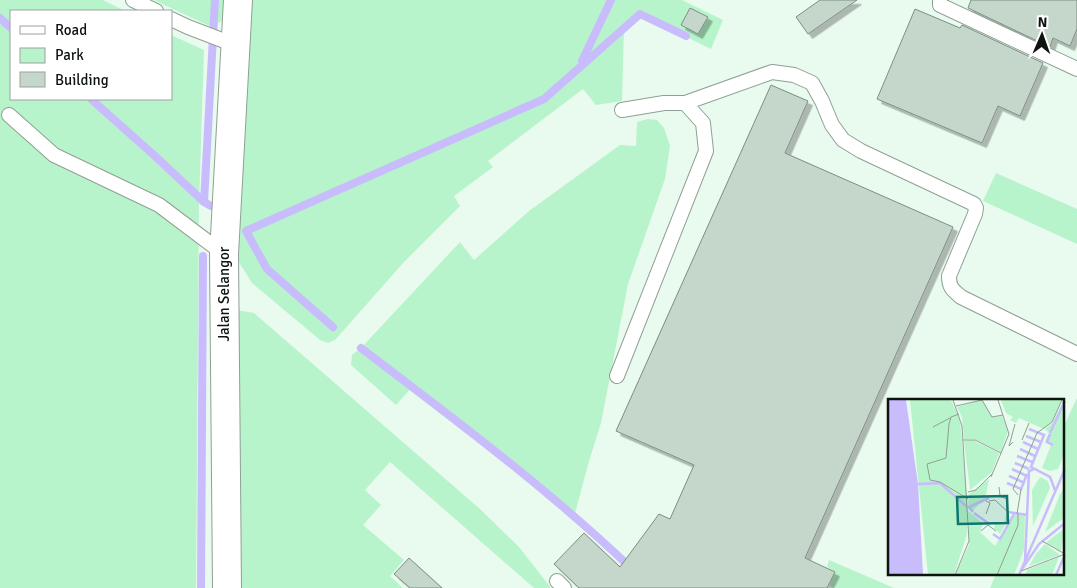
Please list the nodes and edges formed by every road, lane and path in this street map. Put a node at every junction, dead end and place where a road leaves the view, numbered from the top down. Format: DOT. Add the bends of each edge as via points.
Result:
graph roads {
  1 [pos="133,0"];
  2 [pos="238,0"];
  3 [pos="940,0"];
  4 [pos="154,10"];
  5 [pos="172,19"];
  6 [pos="235,45"];
  7 [pos="1077,69"];
  8 [pos="685,103"];
  9 [pos="622,110"];
  10 [pos="9,115"];
  11 [pos="224,254"];
  12 [pos="1077,354"];
  13 [pos="616,376"];
  14 [pos="226,588"];
  1 -- 4 [label="lane"];
  2 -- 6 [label="street, Jalan Selangor"];
  3 -- 7 [label="lane" via="940,5"];
  5 -- 6 [label="lane"];
  6 -- 11 [label="street, Jalan Selangor"];
  8 -- 9 [label="lane"];
  8 -- 12 [label="lane" via="772,72 794,75 812,83 843,140 974,204 975,214 949,276 952,289 961,297"];
  8 -- 13 [label="lane" via="703,123 706,151"];
  10 -- 11 [label="lane" via="54,155 159,205"];
  11 -- 14 [label="street, Jalan Selangor"];
}
